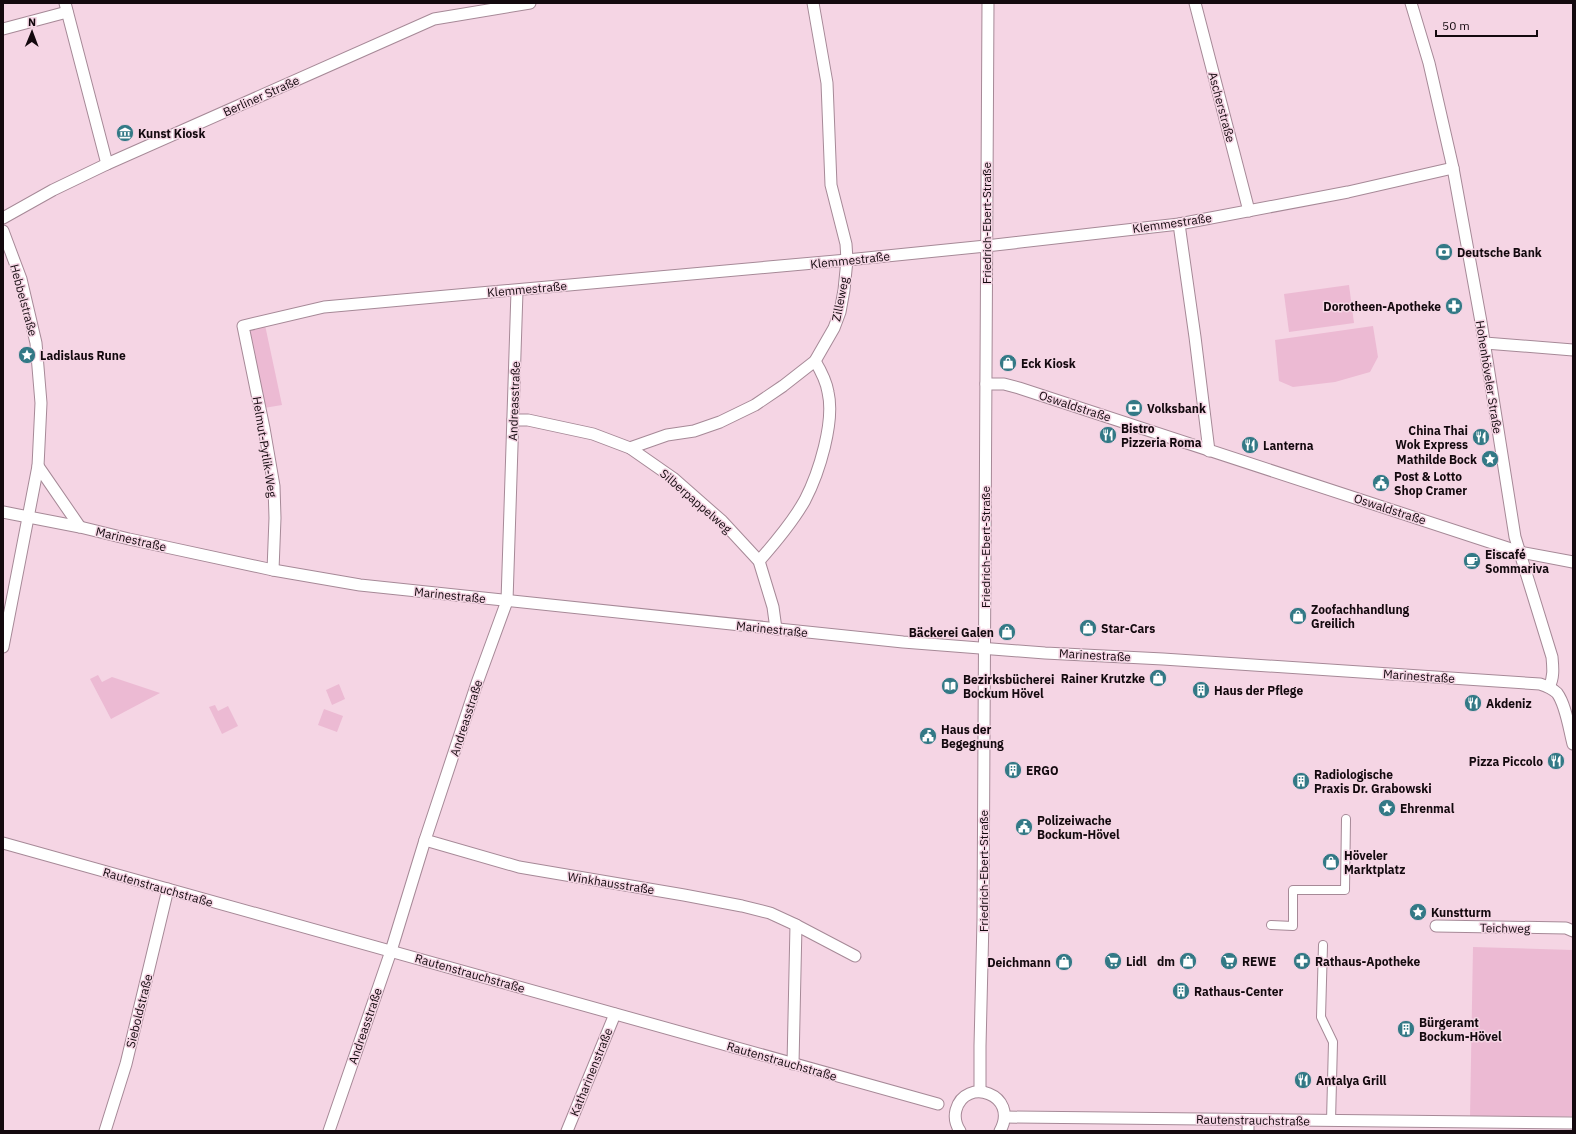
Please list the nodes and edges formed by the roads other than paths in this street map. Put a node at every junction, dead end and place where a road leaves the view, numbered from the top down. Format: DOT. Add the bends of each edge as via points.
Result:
graph roads {
  1 [pos="530,3"];
  2 [pos="813,3"];
  3 [pos="988,3"];
  4 [pos="1195,3"];
  5 [pos="1411,3"];
  6 [pos="66,7"];
  7 [pos="3,29"];
  8 [pos="108,164"];
  9 [pos="1454,168"];
  10 [pos="1249,211"];
  11 [pos="3,218"];
  12 [pos="1179,224"];
  13 [pos="3,232"];
  14 [pos="986,246"];
  15 [pos="847,260"];
  16 [pos="517,291"];
  17 [pos="243,326"];
  18 [pos="1485,343"];
  19 [pos="1573,350"];
  20 [pos="815,361"];
  21 [pos="986,384"];
  22 [pos="514,420"];
  23 [pos="630,448"];
  24 [pos="1209,451"];
  25 [pos="38,466"];
  26 [pos="3,512"];
  27 [pos="29,516"];
  28 [pos="80,527"];
  29 [pos="1520,552"];
  30 [pos="759,561"];
  31 [pos="1573,562"];
  32 [pos="273,570"];
  33 [pos="507,601"];
  34 [pos="776,629"];
  35 [pos="3,647"];
  36 [pos="985,649"];
  37 [pos="1549,687"];
  38 [pos="1570,716"];
  39 [pos="1573,744"];
  40 [pos="1346,819"];
  41 [pos="425,840"];
  42 [pos="3,843"];
  43 [pos="168,890"];
  44 [pos="796,925"];
  45 [pos="1271,925"];
  46 [pos="1436,926"];
  47 [pos="1573,931"];
  48 [pos="1323,945"];
  49 [pos="390,951"];
  50 [pos="855,956"];
  51 [pos="615,1014"];
  52 [pos="793,1064"];
  53 [pos="980,1091"];
  54 [pos="938,1104"];
  55 [pos="1005,1117"];
  56 [pos="1331,1121"];
  57 [pos="1573,1123"];
  58 [pos="1248,1125"];
  59 [pos="958,1130"];
  60 [pos="105,1131"];
  61 [pos="329,1131"];
  62 [pos="567,1131"];
  63 [pos="1000,1131"];
  1 -- 8 [label="street, Berliner Straße" via="434,19"];
  2 -- 15 [label="street, Zilleweg" via="827,83 832,185 846,244"];
  3 -- 14 [label="street, Friedrich-Ebert-Straße"];
  4 -- 10 [label="street, Ascherstraße"];
  5 -- 9 [label="street, Hohenhöveler Straße" via="1429,63"];
  6 -- 7 [label="street"];
  6 -- 8 [label="street"];
  8 -- 11 [label="street, Berliner Straße"];
  9 -- 10 [label="street, Klemmestraße"];
  9 -- 18 [label="street, Hohenhöveler Straße"];
  10 -- 12 [label="street, Klemmestraße"];
  12 -- 14 [label="street, Klemmestraße"];
  12 -- 24 [label="street"];
  13 -- 25 [label="street, Hebbelstraße" via="21,279 36,343 41,403"];
  14 -- 15 [label="street, Klemmestraße"];
  14 -- 21 [label="street, Friedrich-Ebert-Straße"];
  15 -- 16 [label="street, Klemmestraße"];
  15 -- 20 [label="street, Zilleweg" via="840,312"];
  16 -- 17 [label="street, Klemmestraße" via="324,307"];
  16 -- 22 [label="street, Andreasstraße"];
  17 -- 32 [label="street, Helmut-Pytlik-Weg" via="274,486"];
  18 -- 19 [label="street"];
  18 -- 29 [label="street, Hohenhöveler Straße" via="1515,537"];
  20 -- 23 [label="street, Zilleweg" via="755,405 720,422 694,431 667,435"];
  20 -- 30 [label="street" via="829,393 829,415 820,463 804,500"];
  21 -- 24 [label="street, Oswaldstraße" via="1004,384 1019,388"];
  21 -- 36 [label="street, Friedrich-Ebert-Straße"];
  22 -- 23 [label="street, Silberpappelweg" via="528,420 593,434"];
  22 -- 33 [label="street, Andreasstraße"];
  23 -- 30 [label="street, Silberpappelweg" via="673,478 722,521"];
  24 -- 29 [label="street, Oswaldstraße"];
  25 -- 27 [label="street, Hebbelstraße"];
  25 -- 28 [label="street"];
  26 -- 27 [label="street, Marinestraße"];
  27 -- 28 [label="street, Marinestraße"];
  27 -- 35 [label="street, Hebbelstraße"];
  28 -- 32 [label="street, Marinestraße"];
  29 -- 31 [label="street, Oswaldstraße"];
  29 -- 37 [label="street, Hohenhöveler Straße" via="1552,657 1554,672"];
  30 -- 34 [label="street, Silberpappelweg"];
  32 -- 33 [label="street, Marinestraße" via="392,589"];
  33 -- 34 [label="street, Marinestraße"];
  33 -- 41 [label="street, Andreasstraße"];
  34 -- 36 [label="street, Marinestraße"];
  36 -- 37 [label="street, Marinestraße" via="1540,684"];
  36 -- 53 [label="street, Friedrich-Ebert-Straße" via="984,920"];
  37 -- 38 [label="street" via="1556,692"];
  38 -- 39 [label="street"];
  40 -- 45 [label="street" via="1345,890 1293,890 1292,926"];
  41 -- 44 [label="street, Winkhausstraße" via="519,867 742,906 770,913"];
  41 -- 49 [label="street, Andreasstraße"];
  42 -- 43 [label="street, Rautenstrauchstraße"];
  43 -- 49 [label="street, Rautenstrauchstraße"];
  43 -- 60 [label="street, Sieboldstraße" via="126,1064"];
  44 -- 50 [label="street, Winkhausstraße"];
  44 -- 52 [label="street"];
  46 -- 47 [label="street, Teichweg" via="1566,928"];
  48 -- 56 [label="street" via="1321,1017 1333,1042"];
  49 -- 51 [label="street, Rautenstrauchstraße"];
  49 -- 61 [label="street, Andreasstraße"];
  51 -- 52 [label="street, Rautenstrauchstraße"];
  51 -- 62 [label="street, Katharinenstraße"];
  52 -- 54 [label="street, Rautenstrauchstraße"];
  53 -- 55 [label="street" via="998,1099"];
  53 -- 59 [label="street" via="960,1101 955,1115"];
  55 -- 58 [label="street, Rautenstrauchstraße"];
  55 -- 63 [label="street"];
  56 -- 57 [label="street, Rautenstrauchstraße"];
  56 -- 58 [label="street, Rautenstrauchstraße"];
}
